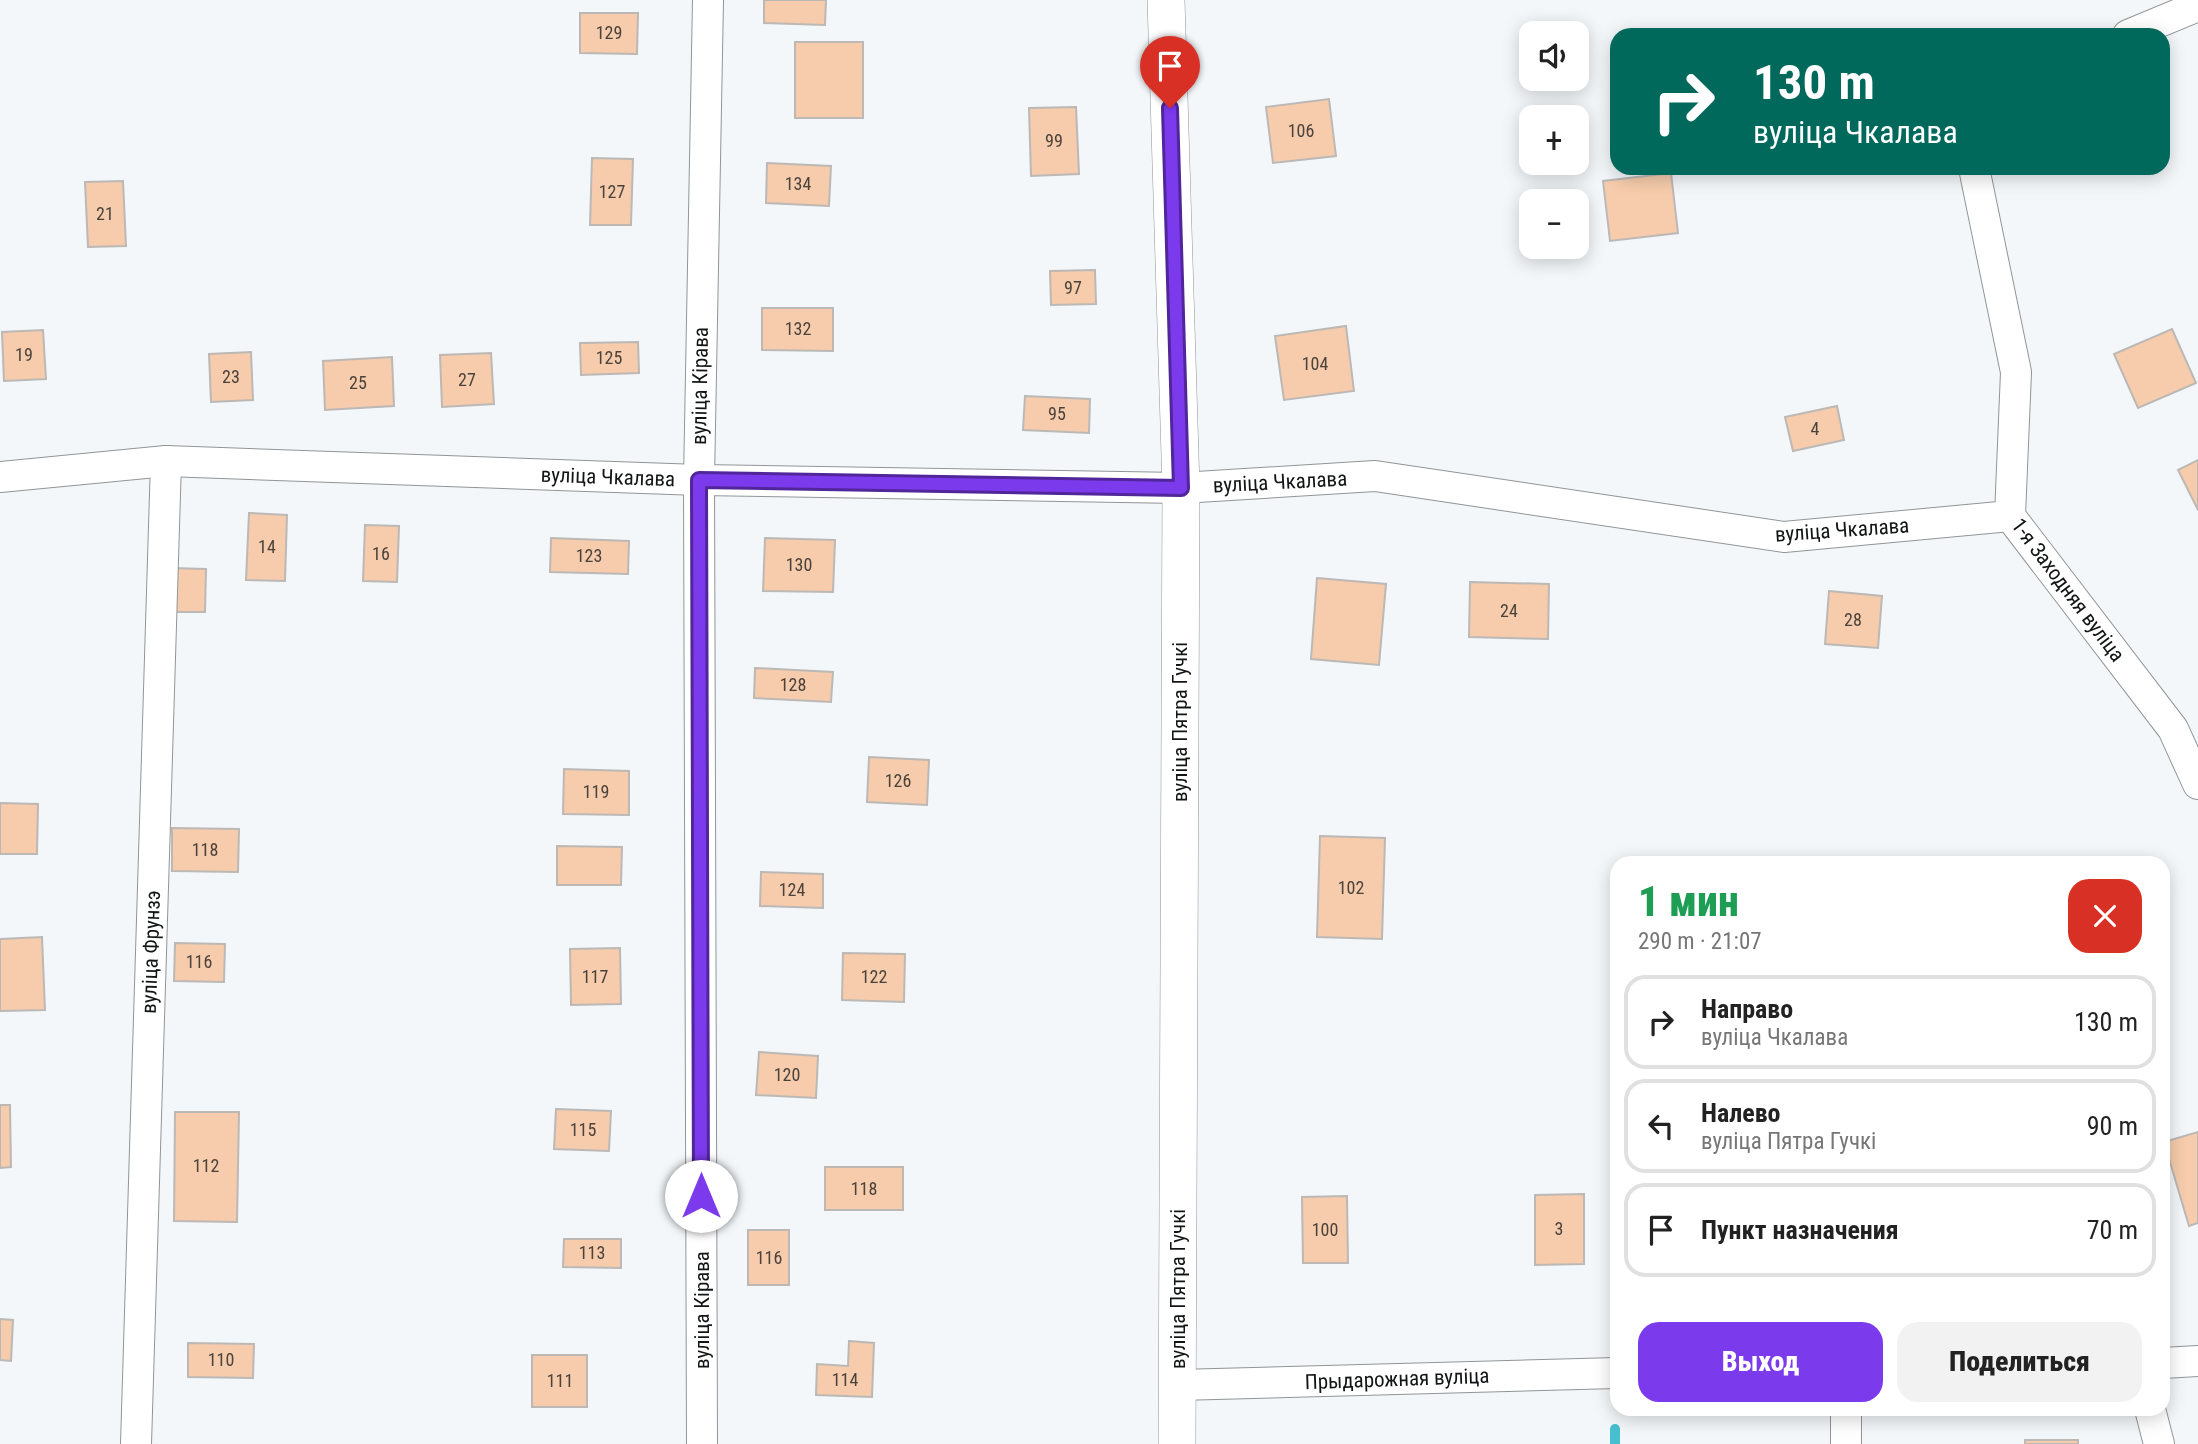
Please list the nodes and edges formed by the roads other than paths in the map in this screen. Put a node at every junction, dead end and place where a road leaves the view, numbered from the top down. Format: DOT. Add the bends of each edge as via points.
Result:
graph roads {
  1 [pos="708,0"];
  2 [pos="1166,0"];
  3 [pos="2198,6"];
  4 [pos="2145,28"];
  5 [pos="1975,175"];
  6 [pos="166,461"];
  7 [pos="0,477"];
  8 [pos="699,480"];
  9 [pos="1181,488"];
  10 [pos="2010,516"];
  11 [pos="2198,784"];
  12 [pos="2198,1362"];
  13 [pos="2170,1363"];
  14 [pos="1610,1373"];
  15 [pos="1178,1385"];
  16 [pos="1846,1416"];
  17 [pos="2152,1416"];
  18 [pos="136,1444"];
  19 [pos="702,1444"];
  20 [pos="1177,1444"];
  21 [pos="1846,1444"];
  22 [pos="2160,1444"];
  1 -- 8 [label="street, вуліца Кірава"];
  2 -- 9 [label="street, вуліца Пятра Гучкі"];
  3 -- 4 [label="street"];
  5 -- 10 [label="street, 1-я Заходняя вуліца" via="2016,372"];
  6 -- 7 [label="street, вуліца Чкалава"];
  6 -- 8 [label="street, вуліца Чкалава"];
  6 -- 18 [label="street, вуліца Фрунзэ"];
  8 -- 9 [label="street, вуліца Чкалава"];
  8 -- 19 [label="street, вуліца Кірава"];
  9 -- 10 [label="street, вуліца Чкалава" via="1376,477 1784,537"];
  9 -- 15 [label="street, вуліца Пятра Гучкі"];
  10 -- 11 [label="street, 1-я Заходняя вуліца" via="2173,729"];
  12 -- 13 [label="street"];
  14 -- 15 [label="street, Прыдарожная вуліца"];
  15 -- 20 [label="street, вуліца Пятра Гучкі"];
  16 -- 21 [label="street"];
  17 -- 22 [label="street"];
}
